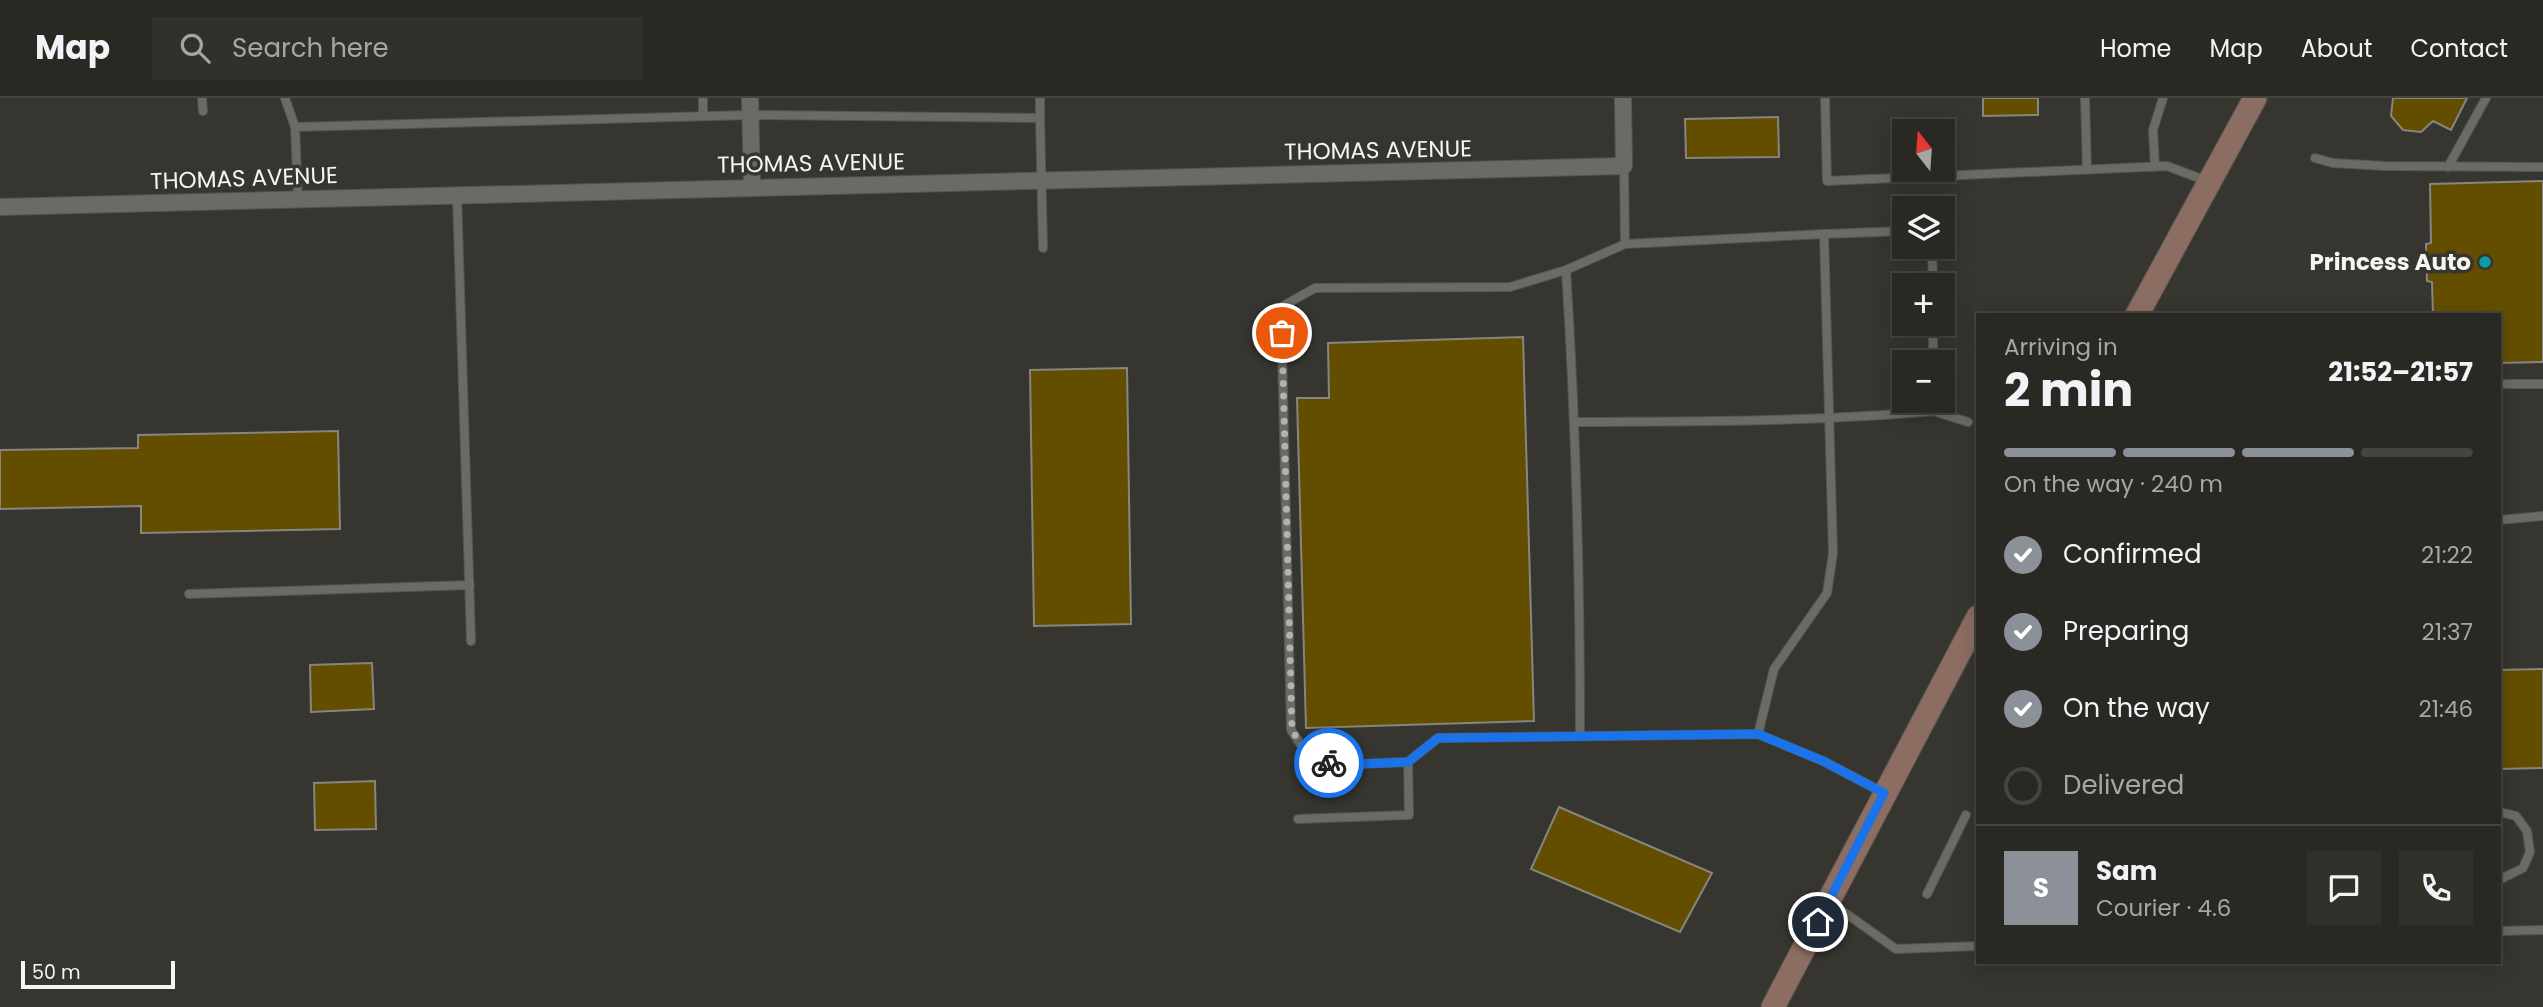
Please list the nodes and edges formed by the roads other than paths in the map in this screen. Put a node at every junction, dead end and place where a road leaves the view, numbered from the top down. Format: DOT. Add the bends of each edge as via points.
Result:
graph roads {
  1 [pos="202,98"];
  2 [pos="285,98"];
  3 [pos="703,98"];
  4 [pos="1040,98"];
  5 [pos="1623,98"];
  6 [pos="1825,98"];
  7 [pos="2085,98"];
  8 [pos="2163,98"];
  9 [pos="2255,98"];
  10 [pos="2486,98"];
  11 [pos="750,106"];
  12 [pos="202,111"];
  13 [pos="703,116"];
  14 [pos="1040,118"];
  15 [pos="295,127"];
  16 [pos="2315,158"];
  17 [pos="1624,166"];
  18 [pos="2155,167"];
  19 [pos="2448,167"];
  20 [pos="2543,167"];
  21 [pos="2087,170"];
  22 [pos="1040,181"];
  23 [pos="2210,182"];
  24 [pos="752,187"];
  25 [pos="457,195"];
  26 [pos="298,199"];
  27 [pos="0,207"];
  28 [pos="1892,231"];
  29 [pos="1824,234"];
  30 [pos="1625,244"];
  31 [pos="1043,248"];
  32 [pos="1566,270"];
  33 [pos="2138,313"];
  34 [pos="2501,384"];
  35 [pos="2543,384"];
  36 [pos="1907,413"];
  37 [pos="1939,413"];
  38 [pos="1829,419"];
  39 [pos="1575,422"];
  40 [pos="1968,422"];
  41 [pos="2543,516"];
  42 [pos="2501,520"];
  43 [pos="470,585"];
  44 [pos="189,594"];
  45 [pos="1976,621"];
  46 [pos="471,641"];
  47 [pos="1580,734"];
  48 [pos="1758,734"];
  49 [pos="1408,762"];
  50 [pos="1884,793"];
  51 [pos="2501,812"];
  52 [pos="1966,815"];
  53 [pos="1298,819"];
  54 [pos="2501,879"];
  55 [pos="1927,894"];
  56 [pos="1829,901"];
  57 [pos="2543,930"];
  58 [pos="2501,931"];
  59 [pos="1976,946"];
  60 [pos="1773,1007"];
  1 -- 12 [label="lane"];
  2 -- 15 [label="lane"];
  3 -- 13 [label="lane"];
  4 -- 14 [label="lane"];
  5 -- 17 [label="street"];
  6 -- 21 [label="lane" via="1827,181"];
  7 -- 21 [label="lane"];
  8 -- 18 [label="lane" via="2153,130"];
  9 -- 23 [label="street"];
  10 -- 19 [label="lane"];
  11 -- 13 [label="lane"];
  11 -- 14 [label="lane"];
  11 -- 24 [label="street"];
  13 -- 15 [label="lane"];
  14 -- 22 [label="lane"];
  15 -- 26 [label="lane"];
  16 -- 19 [label="lane" via="2333,163"];
  17 -- 22 [label="street, THOMAS AVENUE"];
  17 -- 30 [label="lane"];
  18 -- 21 [label="lane"];
  18 -- 23 [label="lane" via="2167,166"];
  19 -- 20 [label="lane"];
  22 -- 24 [label="street, THOMAS AVENUE"];
  22 -- 31 [label="lane"];
  23 -- 33 [label="street"];
  24 -- 25 [label="street, THOMAS AVENUE"];
  25 -- 26 [label="street, THOMAS AVENUE"];
  25 -- 43 [label="lane"];
  26 -- 27 [label="street, THOMAS AVENUE"];
  28 -- 29 [label="lane"];
  29 -- 30 [label="lane"];
  29 -- 38 [label="lane"];
  30 -- 32 [label="lane"];
  32 -- 39 [label="lane"];
  32 -- 49 [label="lane" via="1510,287 1315,288 1281,307 1292,730 1307,754 1335,765"];
  34 -- 35 [label="lane"];
  36 -- 38 [label="lane"];
  37 -- 40 [label="lane"];
  38 -- 39 [label="lane"];
  38 -- 48 [label="lane" via="1833,553 1827,593 1774,669"];
  39 -- 47 [label="lane"];
  41 -- 42 [label="lane"];
  43 -- 44 [label="lane"];
  43 -- 46 [label="lane"];
  45 -- 50 [label="street"];
  47 -- 48 [label="lane"];
  47 -- 49 [label="lane" via="1438,738"];
  48 -- 50 [label="lane"];
  49 -- 53 [label="lane" via="1409,815"];
  50 -- 56 [label="street"];
  51 -- 54 [label="lane" via="2516,816 2528,831 2530,852 2523,868"];
  52 -- 55 [label="lane"];
  56 -- 59 [label="lane" via="1896,949"];
  56 -- 60 [label="street"];
  57 -- 58 [label="lane"];
}
